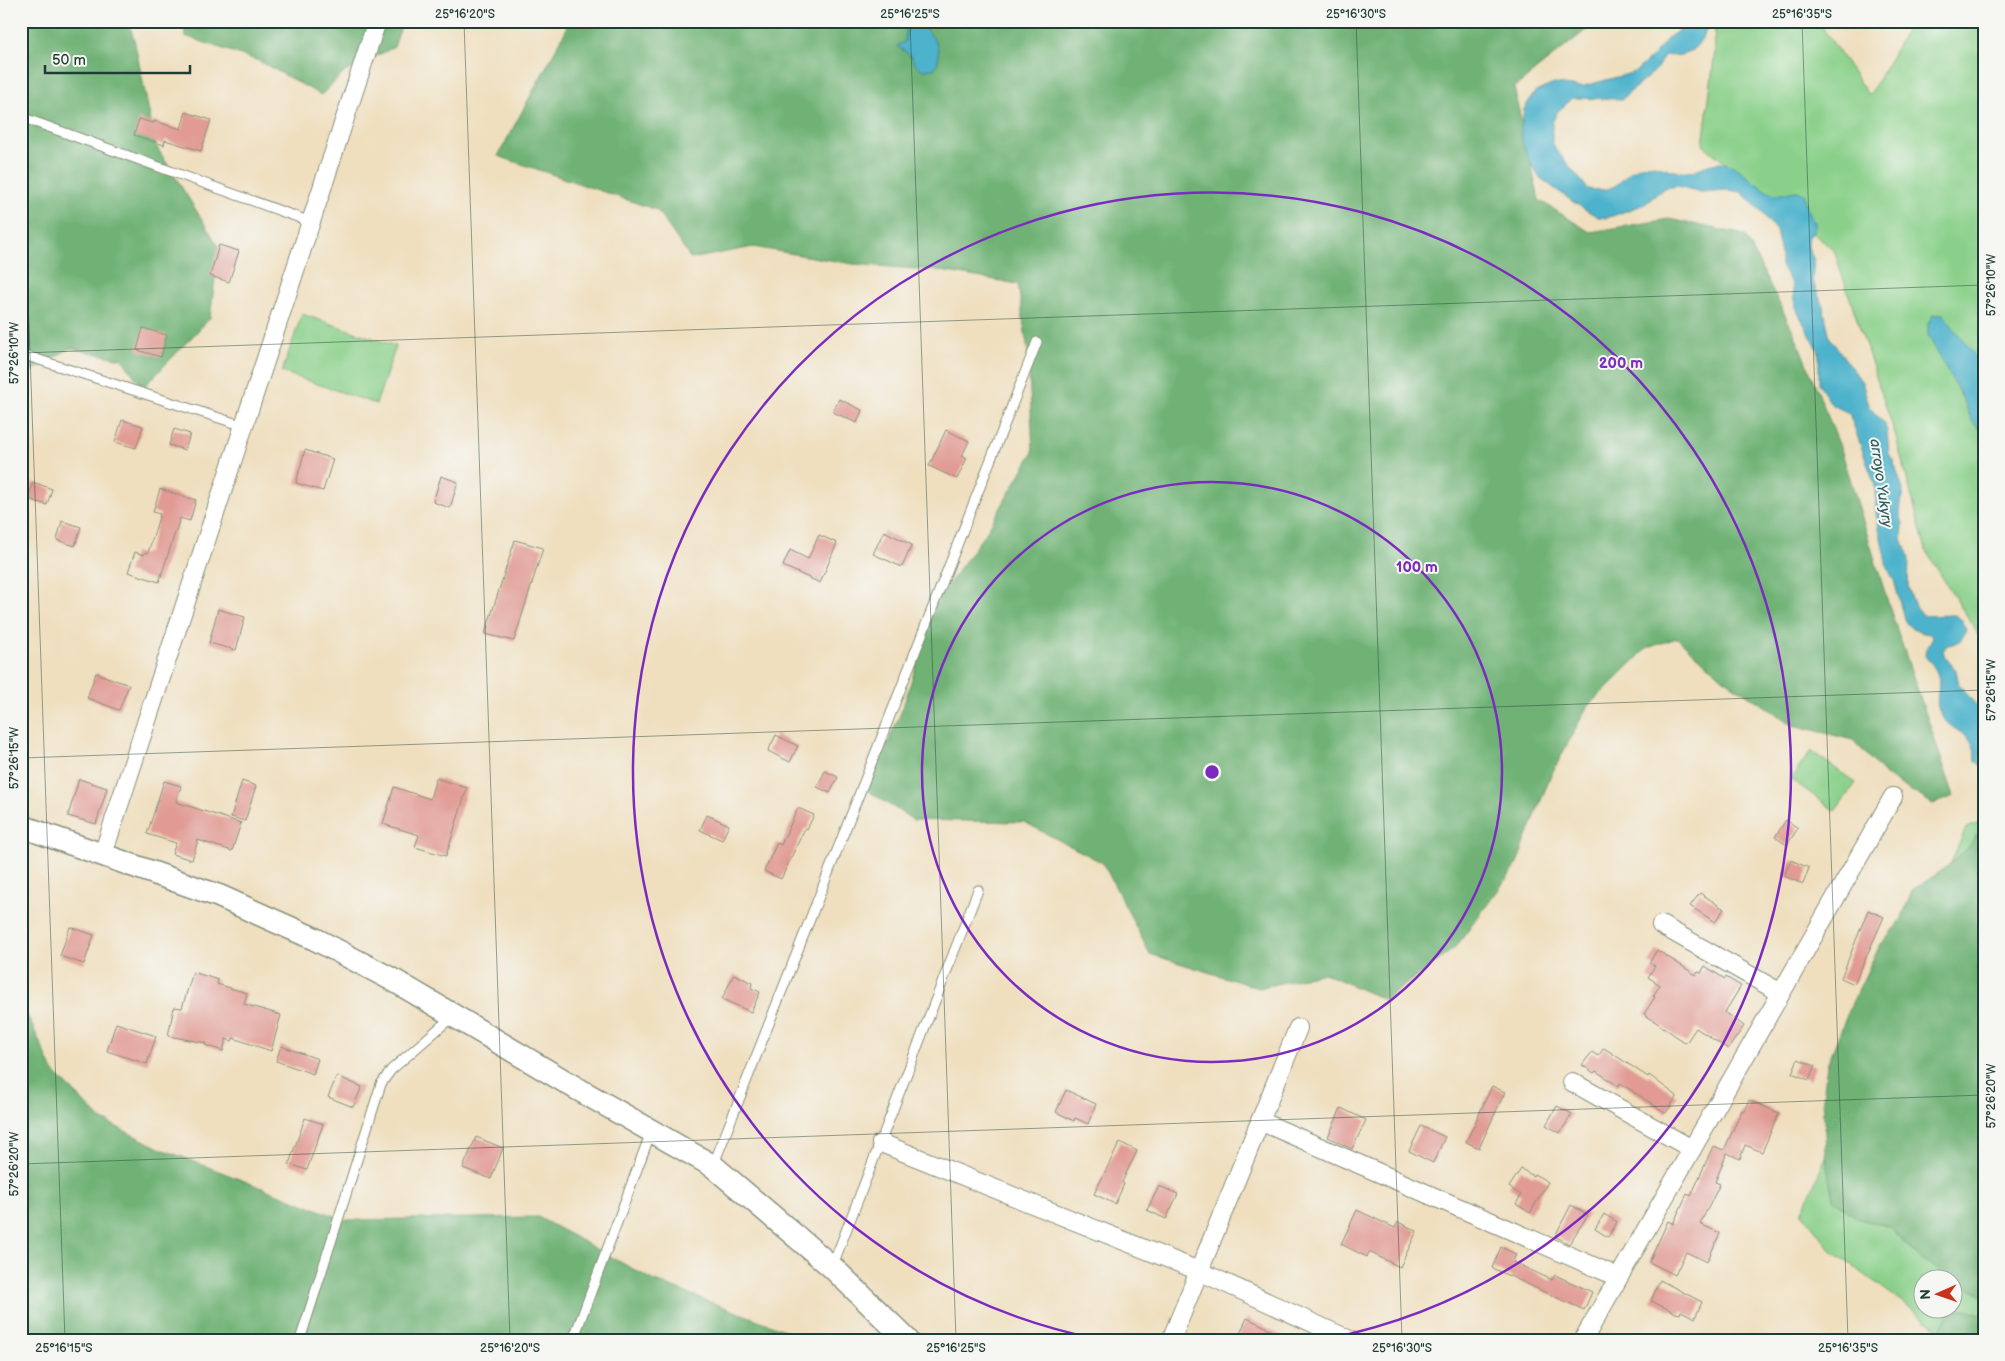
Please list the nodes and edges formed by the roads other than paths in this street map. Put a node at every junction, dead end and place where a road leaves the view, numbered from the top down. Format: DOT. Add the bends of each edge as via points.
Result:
graph roads {
  1 [pos="377,21"];
  2 [pos="21,117"];
  3 [pos="311,222"];
  4 [pos="1037,342"];
  5 [pos="21,354"];
  6 [pos="244,426"];
  7 [pos="1893,797"];
  8 [pos="21,826"];
  9 [pos="103,854"];
  10 [pos="978,890"];
  11 [pos="1661,925"];
  12 [pos="1781,993"];
  13 [pos="453,1016"];
  14 [pos="1298,1028"];
  15 [pos="1572,1082"];
  16 [pos="1260,1121"];
  17 [pos="651,1131"];
  18 [pos="881,1143"];
  19 [pos="1692,1149"];
  20 [pos="713,1166"];
  21 [pos="832,1267"];
  22 [pos="1199,1270"];
  23 [pos="1618,1277"];
  24 [pos="300,1340"];
  25 [pos="573,1340"];
  26 [pos="907,1340"];
  27 [pos="1171,1340"];
  28 [pos="1350,1340"];
  29 [pos="1582,1340"];
  1 -- 3 [label="street"];
  2 -- 3 [label="lane"];
  3 -- 6 [label="street"];
  4 -- 20 [label="lane"];
  5 -- 6 [label="lane"];
  6 -- 9 [label="street"];
  7 -- 12 [label="street"];
  8 -- 9 [label="street"];
  9 -- 13 [label="street" via="219,896 315,939"];
  10 -- 18 [label="lane"];
  11 -- 12 [label="street"];
  12 -- 19 [label="street"];
  13 -- 17 [label="street"];
  13 -- 24 [label="lane" via="391,1070 381,1084"];
  14 -- 16 [label="street"];
  15 -- 19 [label="street"];
  16 -- 22 [label="street"];
  16 -- 23 [label="street"];
  17 -- 20 [label="street"];
  17 -- 25 [label="lane"];
  18 -- 21 [label="lane"];
  18 -- 22 [label="street"];
  19 -- 23 [label="street"];
  20 -- 21 [label="street"];
  21 -- 26 [label="street"];
  22 -- 27 [label="street"];
  22 -- 28 [label="street"];
  23 -- 29 [label="street"];
}
